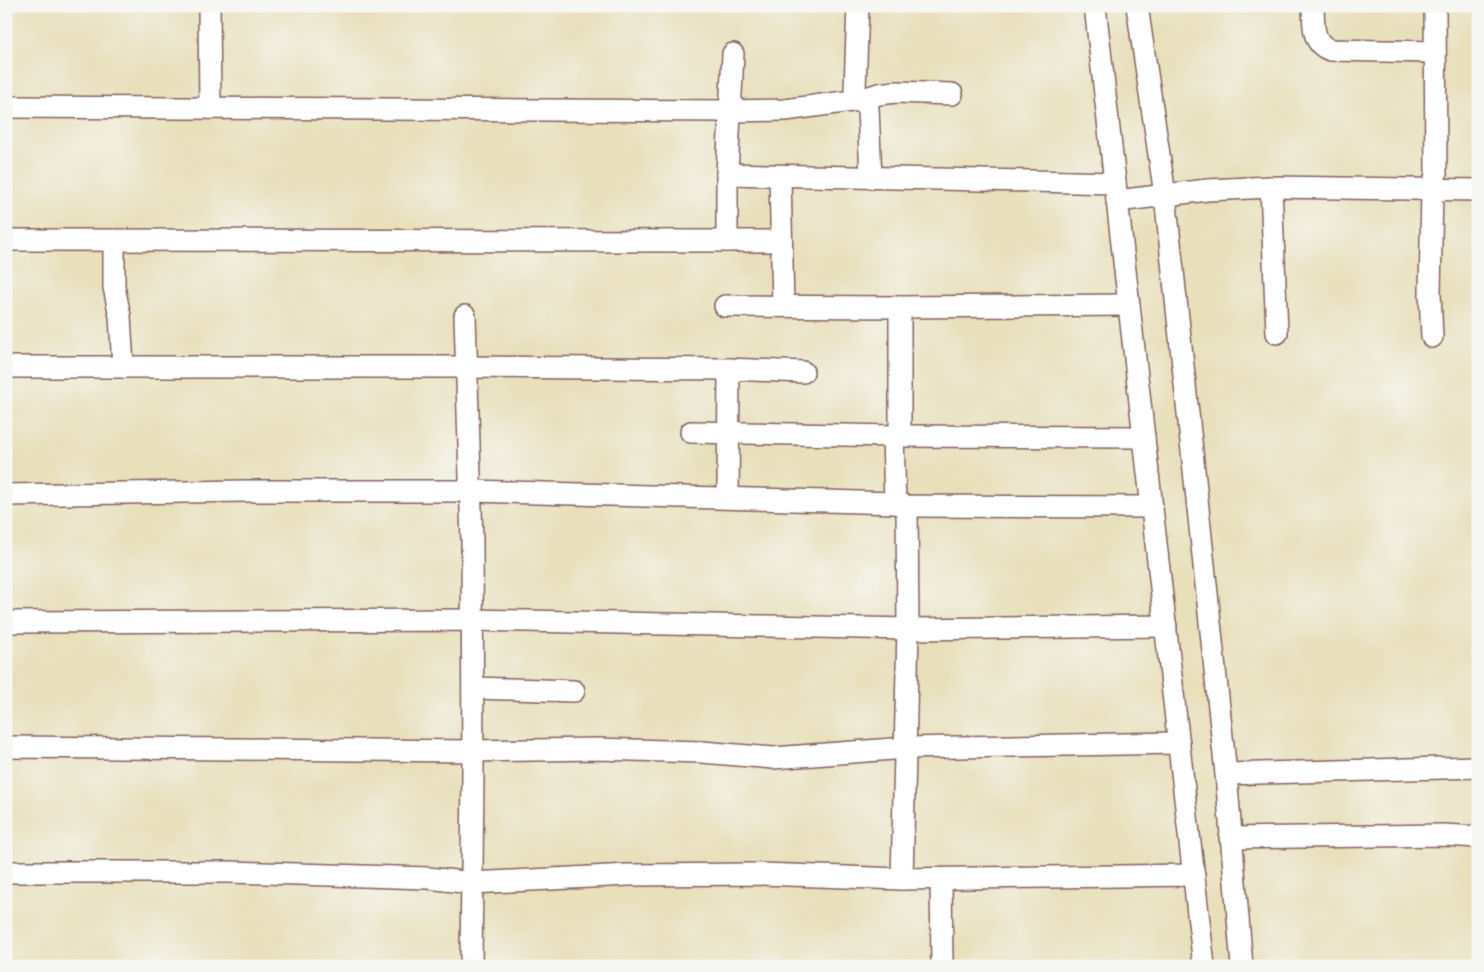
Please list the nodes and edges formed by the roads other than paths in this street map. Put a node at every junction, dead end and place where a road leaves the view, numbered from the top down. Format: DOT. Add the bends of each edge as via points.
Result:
graph roads {
  1 [pos="209,6"];
  2 [pos="858,6"];
  3 [pos="1095,6"];
  4 [pos="1137,6"];
  5 [pos="1313,6"];
  6 [pos="1435,6"];
  7 [pos="1435,52"];
  8 [pos="733,54"];
  9 [pos="952,94"];
  10 [pos="860,100"];
  11 [pos="6,107"];
  12 [pos="210,108"];
  13 [pos="730,111"];
  14 [pos="727,174"];
  15 [pos="780,176"];
  16 [pos="871,178"];
  17 [pos="1271,187"];
  18 [pos="1432,190"];
  19 [pos="1478,190"];
  20 [pos="1116,192"];
  21 [pos="1165,195"];
  22 [pos="6,240"];
  23 [pos="114,240"];
  24 [pos="727,241"];
  25 [pos="781,241"];
  26 [pos="1129,305"];
  27 [pos="725,306"];
  28 [pos="783,306"];
  29 [pos="900,307"];
  30 [pos="465,316"];
  31 [pos="1277,333"];
  32 [pos="1432,337"];
  33 [pos="6,367"];
  34 [pos="124,367"];
  35 [pos="466,367"];
  36 [pos="729,369"];
  37 [pos="803,372"];
  38 [pos="691,432"];
  39 [pos="728,432"];
  40 [pos="897,436"];
  41 [pos="1144,437"];
  42 [pos="471,491"];
  43 [pos="6,495"];
  44 [pos="728,498"];
  45 [pos="901,504"];
  46 [pos="1152,507"];
  47 [pos="473,620"];
  48 [pos="6,622"];
  49 [pos="1166,626"];
  50 [pos="908,629"];
  51 [pos="473,688"];
  52 [pos="574,691"];
  53 [pos="1179,743"];
  54 [pos="6,747"];
  55 [pos="906,748"];
  56 [pos="473,751"];
  57 [pos="1478,767"];
  58 [pos="1226,774"];
  59 [pos="1478,837"];
  60 [pos="1230,838"];
  61 [pos="6,872"];
  62 [pos="1194,875"];
  63 [pos="902,879"];
  64 [pos="941,879"];
  65 [pos="472,883"];
  66 [pos="471,966"];
  67 [pos="942,966"];
  68 [pos="1204,966"];
  69 [pos="1242,966"];
  1 -- 12 [label="street"];
  2 -- 10 [label="street" via="854,88"];
  3 -- 20 [label="street"];
  4 -- 21 [label="street"];
  5 -- 7 [label="street" via="1314,33 1318,42 1330,50"];
  6 -- 7 [label="street"];
  7 -- 18 [label="street" via="1436,174"];
  8 -- 13 [label="street"];
  9 -- 10 [label="street" via="896,92"];
  10 -- 13 [label="street" via="785,110"];
  10 -- 16 [label="street" via="868,108"];
  11 -- 12 [label="street"];
  12 -- 13 [label="street"];
  13 -- 14 [label="street"];
  14 -- 15 [label="street"];
  14 -- 24 [label="street"];
  15 -- 16 [label="street"];
  15 -- 25 [label="street"];
  16 -- 20 [label="street"];
  17 -- 18 [label="street"];
  17 -- 21 [label="street"];
  17 -- 31 [label="street"];
  18 -- 19 [label="street"];
  18 -- 32 [label="street"];
  20 -- 21 [label="street"];
  20 -- 26 [label="street"];
  21 -- 58 [label="street"];
  22 -- 23 [label="street"];
  23 -- 24 [label="street"];
  23 -- 34 [label="street" via="114,286"];
  24 -- 25 [label="street"];
  25 -- 28 [label="street"];
  26 -- 29 [label="street"];
  26 -- 41 [label="street"];
  27 -- 28 [label="street"];
  28 -- 29 [label="street"];
  29 -- 40 [label="street"];
  30 -- 35 [label="street"];
  33 -- 34 [label="street"];
  34 -- 35 [label="street"];
  35 -- 36 [label="street"];
  35 -- 42 [label="street"];
  36 -- 37 [label="street"];
  36 -- 39 [label="street"];
  38 -- 39 [label="street"];
  39 -- 40 [label="street"];
  39 -- 44 [label="street"];
  40 -- 41 [label="street"];
  40 -- 45 [label="street"];
  41 -- 46 [label="street"];
  42 -- 43 [label="street" via="244,490"];
  42 -- 44 [label="street"];
  42 -- 47 [label="street"];
  44 -- 45 [label="street"];
  45 -- 46 [label="street"];
  45 -- 50 [label="street"];
  46 -- 49 [label="street"];
  47 -- 48 [label="street"];
  47 -- 50 [label="street"];
  47 -- 51 [label="street"];
  49 -- 50 [label="street"];
  49 -- 53 [label="street"];
  50 -- 55 [label="street"];
  51 -- 52 [label="street"];
  51 -- 56 [label="street"];
  53 -- 55 [label="street"];
  53 -- 62 [label="street"];
  54 -- 56 [label="street"];
  55 -- 56 [label="street" via="773,758 597,749"];
  55 -- 63 [label="street"];
  56 -- 65 [label="street"];
  57 -- 58 [label="street"];
  58 -- 60 [label="street"];
  59 -- 60 [label="street"];
  60 -- 69 [label="street"];
  61 -- 65 [label="street" via="229,872 428,878"];
  62 -- 64 [label="street"];
  62 -- 68 [label="street"];
  63 -- 64 [label="street"];
  63 -- 65 [label="street" via="752,874 629,875"];
  64 -- 67 [label="street"];
  65 -- 66 [label="street"];
}
